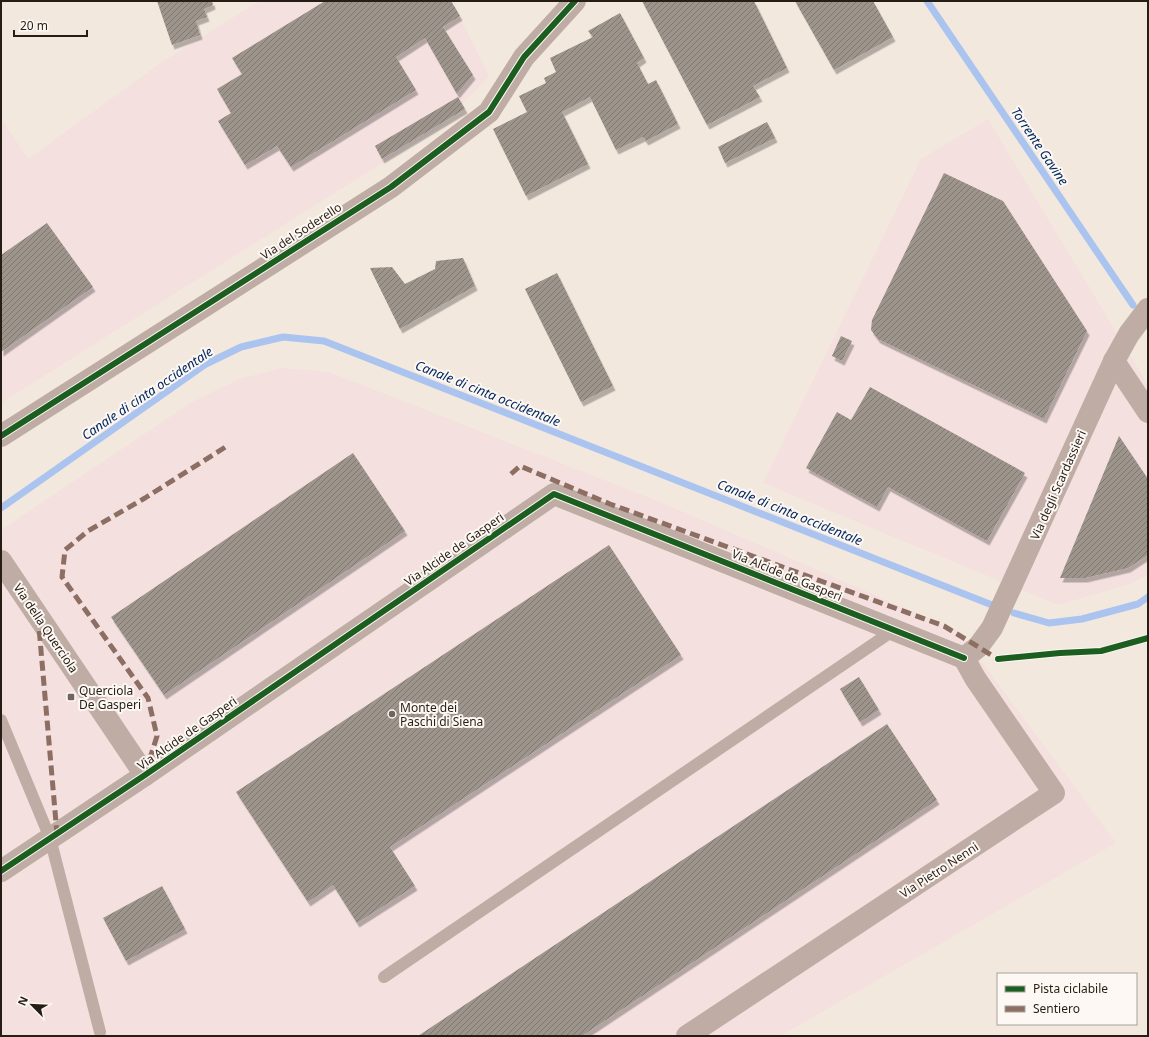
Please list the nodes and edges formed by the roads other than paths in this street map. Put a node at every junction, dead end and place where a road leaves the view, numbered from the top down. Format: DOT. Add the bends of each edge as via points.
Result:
graph roads {
  1 [pos="575,1"];
  2 [pos="1148,309"];
  3 [pos="1114,361"];
  4 [pos="1148,412"];
  5 [pos="1,436"];
  6 [pos="1,561"];
  7 [pos="894,630"];
  8 [pos="964,658"];
  9 [pos="1,720"];
  10 [pos="145,775"];
  11 [pos="50,838"];
  12 [pos="1,871"];
  13 [pos="384,977"];
  14 [pos="100,1032"];
  15 [pos="688,1036"];
  1 -- 5 [label="street, Via del Soderello" via="524,57 489,112 391,187"];
  2 -- 3 [label="street, Via degli Scardassieri" via="1129,334"];
  3 -- 4 [label="street"];
  3 -- 8 [label="street, Via degli Scardassieri" via="992,628 978,647"];
  6 -- 10 [label="street, Via della Querciola"];
  7 -- 8 [label="street, Via Alcide de Gasperi"];
  7 -- 10 [label="street, Via Alcide de Gasperi" via="554,494"];
  7 -- 13 [label="lane"];
  8 -- 15 [label="street, Via Pietro Nenni" via="1054,793"];
  9 -- 11 [label="lane"];
  10 -- 11 [label="street, Via Alcide de Gasperi"];
  11 -- 12 [label="street, Via Alcide de Gasperi"];
  11 -- 14 [label="lane"];
}
